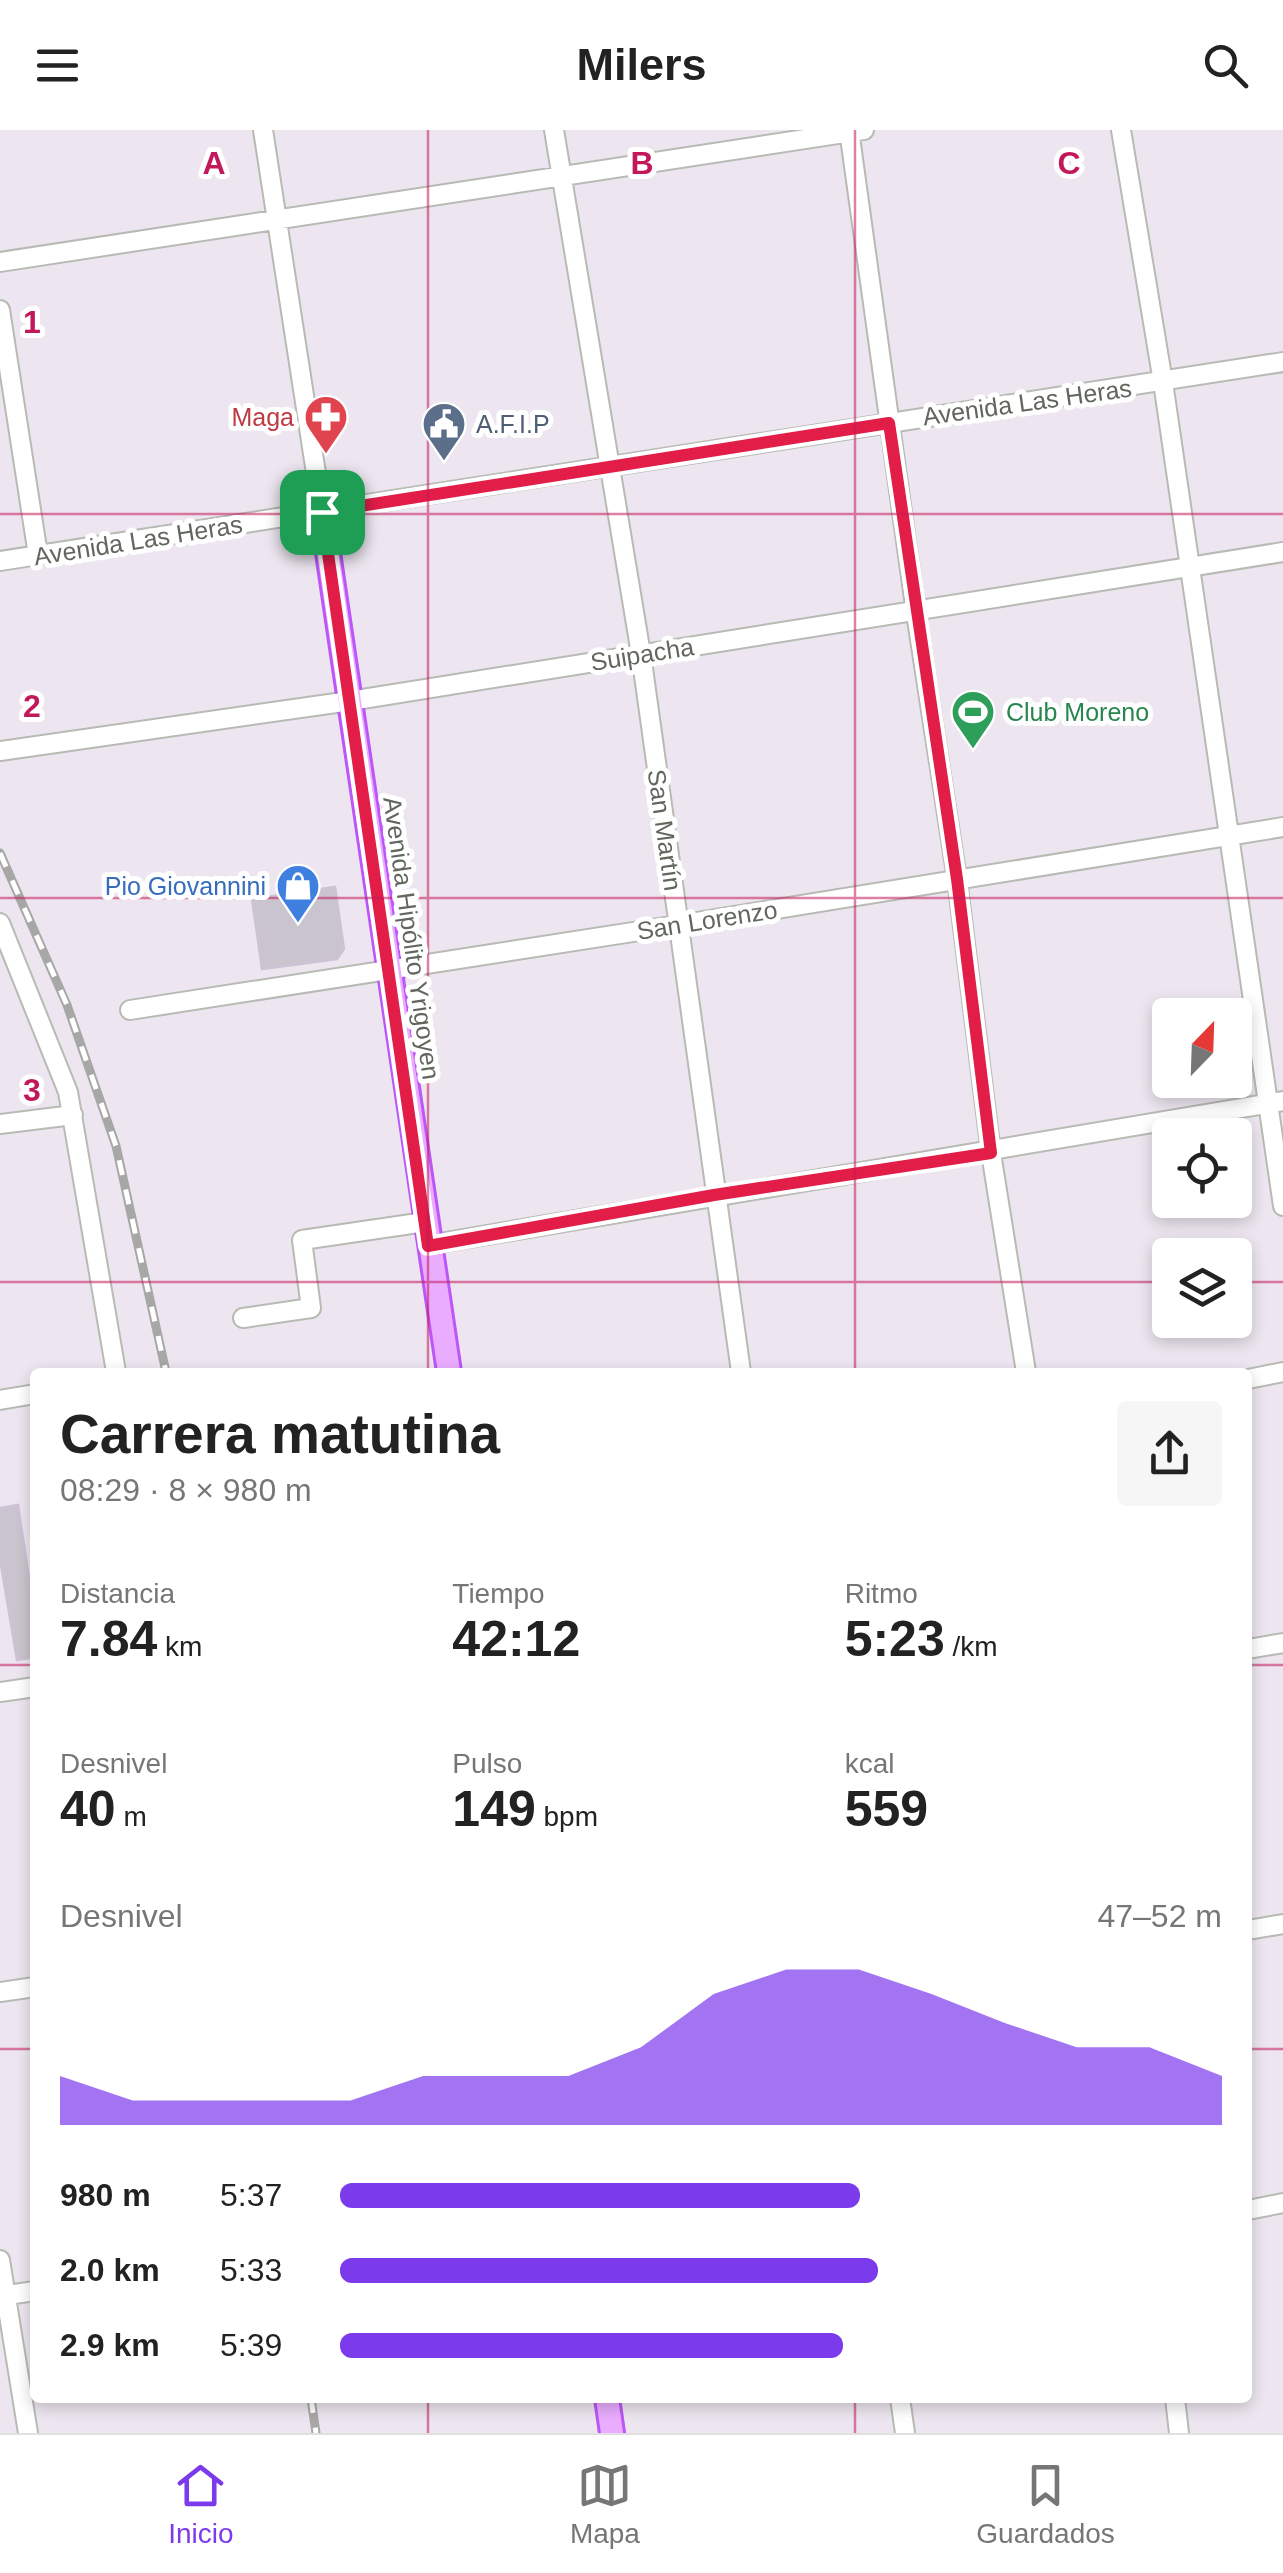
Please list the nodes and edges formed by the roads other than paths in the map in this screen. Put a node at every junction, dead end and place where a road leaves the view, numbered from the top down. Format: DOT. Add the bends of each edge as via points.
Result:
graph roads {
  1 [pos="264,130"];
  2 [pos="554,130"];
  3 [pos="1121,130"];
  4 [pos="854,131"];
  5 [pos="561,176"];
  6 [pos="275,220"];
  7 [pos="0,262"];
  8 [pos="0,310"];
  9 [pos="1283,362"];
  10 [pos="1163,382"];
  11 [pos="889,423"];
  12 [pos="610,466"];
  13 [pos="322,512"];
  14 [pos="1283,552"];
  15 [pos="38,555"];
  16 [pos="0,562"];
  17 [pos="1190,567"];
  18 [pos="916,613"];
  19 [pos="641,654"];
  20 [pos="350,701"];
  21 [pos="0,752"];
  22 [pos="1283,826"];
  23 [pos="1230,835"];
  24 [pos="957,879"];
  25 [pos="0,923"];
  26 [pos="678,926"];
  27 [pos="389,970"];
  28 [pos="130,1010"];
  29 [pos="1276,1102"];
  30 [pos="74,1116"];
  31 [pos="0,1124"];
  32 [pos="991,1153"];
  33 [pos="714,1195"];
  34 [pos="1283,1206"];
  35 [pos="427,1234"];
  36 [pos="242,1318"];
  37 [pos="115,1368"];
  38 [pos="448,1368"];
  39 [pos="740,1368"];
  40 [pos="1025,1368"];
  41 [pos="1283,1372"];
  42 [pos="1252,1377"];
  43 [pos="30,1395"];
  44 [pos="0,1400"];
  45 [pos="1283,1643"];
  46 [pos="1252,1648"];
  47 [pos="30,1689"];
  48 [pos="0,1692"];
  49 [pos="1283,1924"];
  50 [pos="1252,1929"];
  51 [pos="30,1988"];
  52 [pos="0,1992"];
  53 [pos="1283,2203"];
  54 [pos="1252,2209"];
  55 [pos="0,2260"];
  56 [pos="30,2292"];
  57 [pos="2,2296"];
  58 [pos="608,2403"];
  59 [pos="901,2403"];
  60 [pos="1175,2403"];
  61 [pos="28,2433"];
  62 [pos="612,2433"];
  63 [pos="905,2433"];
  64 [pos="1179,2433"];
  1 -- 6 [label="street"];
  2 -- 5 [label="street, San Martín"];
  3 -- 10 [label="street"];
  4 -- 5 [label="street"];
  4 -- 11 [label="street"];
  5 -- 6 [label="street"];
  5 -- 12 [label="street, San Martín"];
  6 -- 7 [label="street"];
  6 -- 13 [label="street"];
  8 -- 15 [label="street"];
  9 -- 10 [label="street, Avenida Las Heras"];
  10 -- 11 [label="street, Avenida Las Heras"];
  10 -- 17 [label="street"];
  11 -- 12 [label="street, Avenida Las Heras"];
  11 -- 18 [label="street"];
  12 -- 13 [label="street, Avenida Las Heras"];
  12 -- 19 [label="street, San Martín"];
  13 -- 15 [label="street, Avenida Las Heras"];
  13 -- 20 [label="main road, Avenida Hipólito Yrigoyen"];
  14 -- 17 [label="street, Suipacha"];
  15 -- 16 [label="street, Avenida Las Heras"];
  17 -- 18 [label="street, Suipacha"];
  17 -- 23 [label="street"];
  18 -- 19 [label="street, Suipacha"];
  18 -- 24 [label="street"];
  19 -- 20 [label="street, Suipacha"];
  19 -- 26 [label="street, San Martín"];
  20 -- 21 [label="street, Suipacha"];
  20 -- 27 [label="main road, Avenida Hipólito Yrigoyen"];
  22 -- 23 [label="street, San Lorenzo"];
  23 -- 24 [label="street, San Lorenzo"];
  23 -- 29 [label="street"];
  24 -- 26 [label="street, San Lorenzo"];
  24 -- 32 [label="street"];
  25 -- 30 [label="street"];
  26 -- 27 [label="street, San Lorenzo"];
  26 -- 33 [label="street, San Martín"];
  27 -- 28 [label="street, San Lorenzo"];
  27 -- 35 [label="main road, Avenida Hipólito Yrigoyen"];
  29 -- 32 [label="street"];
  29 -- 34 [label="street"];
  30 -- 31 [label="street"];
  30 -- 37 [label="street"];
  32 -- 33 [label="street"];
  32 -- 40 [label="street"];
  33 -- 35 [label="street"];
  33 -- 39 [label="street, San Martín"];
  35 -- 36 [label="street" via="302,1240 311,1308"];
  35 -- 38 [label="main road, Avenida Hipólito Yrigoyen"];
  41 -- 42 [label="street"];
  43 -- 44 [label="street"];
  45 -- 46 [label="street"];
  47 -- 48 [label="street"];
  49 -- 50 [label="street"];
  51 -- 52 [label="street"];
  53 -- 54 [label="street"];
  55 -- 57 [label="street"];
  56 -- 57 [label="street"];
  57 -- 61 [label="street"];
  58 -- 62 [label="main road"];
  59 -- 63 [label="street"];
  60 -- 64 [label="street"];
}
